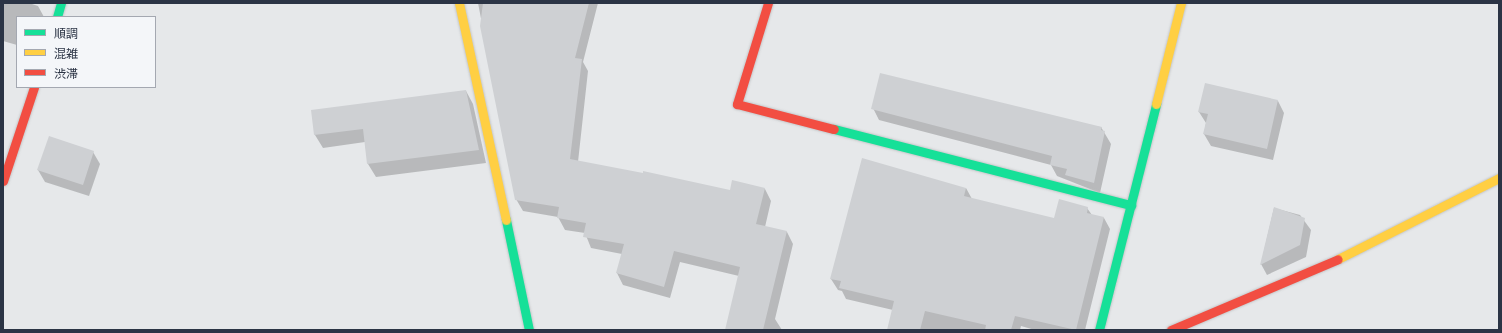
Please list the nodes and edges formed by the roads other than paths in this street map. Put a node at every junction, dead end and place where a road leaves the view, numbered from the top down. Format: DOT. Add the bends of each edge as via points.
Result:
graph roads {
  1 [pos="61,3"];
  2 [pos="459,3"];
  3 [pos="768,3"];
  4 [pos="1181,3"];
  5 [pos="57,16"];
  6 [pos="34,88"];
  7 [pos="1499,178"];
  8 [pos="3,181"];
  9 [pos="1130,205"];
  10 [pos="529,330"];
  11 [pos="1099,330"];
  12 [pos="1172,330"];
  1 -- 5 [label="street"];
  2 -- 10 [label="street"];
  3 -- 9 [label="street" via="737,104"];
  4 -- 9 [label="street"];
  6 -- 8 [label="street"];
  7 -- 12 [label="street" via="1336,261"];
  9 -- 11 [label="street"];
}
